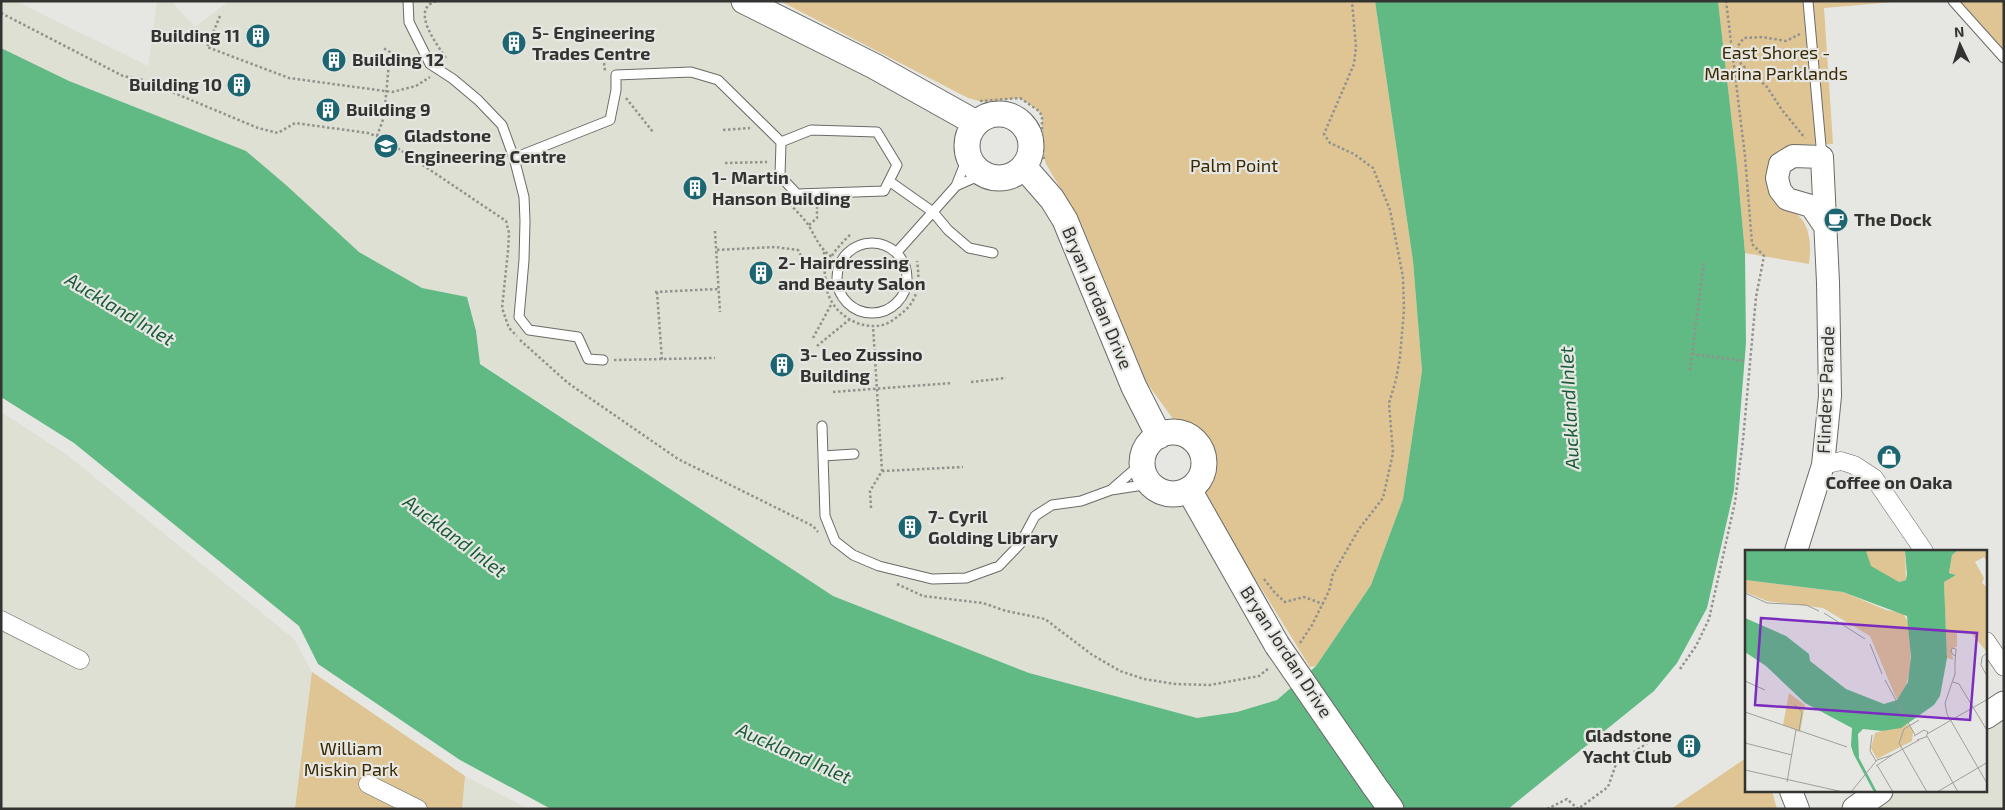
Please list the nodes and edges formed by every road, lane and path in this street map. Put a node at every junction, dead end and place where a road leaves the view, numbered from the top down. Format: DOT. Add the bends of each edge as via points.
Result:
graph roads {
  1 [pos="408,1"];
  2 [pos="744,1"];
  3 [pos="1352,1"];
  4 [pos="1726,1"];
  5 [pos="1808,1"];
  6 [pos="1953,1"];
  7 [pos="1,13"];
  8 [pos="220,16"];
  9 [pos="1810,29"];
  10 [pos="384,48"];
  11 [pos="2004,58"];
  12 [pos="604,63"];
  13 [pos="447,76"];
  14 [pos="386,91"];
  15 [pos="615,95"];
  16 [pos="976,123"];
  17 [pos="653,132"];
  18 [pos="376,133"];
  19 [pos="781,142"];
  20 [pos="1814,157"];
  21 [pos="514,158"];
  22 [pos="767,162"];
  23 [pos="725,163"];
  24 [pos="975,166"];
  25 [pos="1024,166"];
  26 [pos="889,180"];
  27 [pos="956,186"];
  28 [pos="817,204"];
  29 [pos="933,212"];
  30 [pos="808,225"];
  31 [pos="1824,226"];
  32 [pos="716,231"];
  33 [pos="850,235"];
  34 [pos="716,250"];
  35 [pos="824,252"];
  36 [pos="897,252"];
  37 [pos="993,253"];
  38 [pos="916,261"];
  39 [pos="1704,262"];
  40 [pos="825,269"];
  41 [pos="719,289"];
  42 [pos="832,303"];
  43 [pos="720,312"];
  44 [pos="850,319"];
  45 [pos="873,326"];
  46 [pos="812,338"];
  47 [pos="817,346"];
  48 [pos="1692,354"];
  49 [pos="715,358"];
  50 [pos="603,360"];
  51 [pos="662,360"];
  52 [pos="1745,361"];
  53 [pos="1690,370"];
  54 [pos="1006,378"];
  55 [pos="970,382"];
  56 [pos="952,383"];
  57 [pos="877,389"];
  58 [pos="833,392"];
  59 [pos="822,426"];
  60 [pos="1159,436"];
  61 [pos="854,454"];
  62 [pos="823,456"];
  63 [pos="1823,465"];
  64 [pos="963,467"];
  65 [pos="882,470"];
  66 [pos="1146,473"];
  67 [pos="1111,490"];
  68 [pos="1189,490"];
  69 [pos="871,508"];
  70 [pos="818,532"];
  71 [pos="1796,550"];
  72 [pos="1923,550"];
  73 [pos="890,581"];
  74 [pos="1,620"];
  75 [pos="1988,644"];
  76 [pos="1282,652"];
  77 [pos="80,660"];
  78 [pos="2004,667"];
  79 [pos="1680,669"];
  80 [pos="2004,704"];
  81 [pos="1988,715"];
  82 [pos="1652,740"];
  83 [pos="368,784"];
  84 [pos="1791,792"];
  85 [pos="1879,792"];
  86 [pos="418,809"];
  87 [pos="1391,809"];
  88 [pos="1547,809"];
  89 [pos="1798,809"];
  90 [pos="1855,809"];
  1 -- 13 [label="lane" via="409,22 430,64"];
  2 -- 16 [label="main road" via="874,66"];
  3 -- 76 [label="path" via="1356,47 1354,64 1324,134 1330,143 1354,154 1373,168 1390,210 1404,310 1400,357 1389,403 1393,453 1383,498 1359,529 1303,640"];
  4 -- 79 [label="path" via="1752,244 1764,256 1756,297 1735,502 1709,619"];
  5 -- 9 [label="lane, Flinders Parade"];
  6 -- 11 [label="lane"];
  7 -- 18 [label="path" via="122,76 143,80 258,128 278,133 295,123"];
  8 -- 14 [label="path" via="207,47 289,78"];
  9 -- 20 [label="lane, Flinders Parade"];
  9 -- 20 [label="path" via="1786,41 1744,38 1737,47 1741,64 1767,87 1805,138"];
  10 -- 14 [label="path" via="390,52"];
  12 -- 15 [label="path" via="606,94"];
  13 -- 14 [label="path" via="430,77 416,86"];
  13 -- 21 [label="lane" via="478,100 502,125"];
  14 -- 18 [label="path" via="384,117"];
  15 -- 17 [label="path" via="625,96"];
  15 -- 19 [label="lane" via="616,75 691,72 718,80"];
  15 -- 21 [label="lane" via="610,120"];
  16 -- 24 [label="main road" via="966,145"];
  16 -- 25 [label="main road" via="1002,114 1019,120 1031,142 1030,158"];
  18 -- 70 [label="path" via="506,220 509,233 502,308 509,328 545,364 678,458 813,526"];
  19 -- 26 [label="lane" via="811,130 877,132 897,166"];
  19 -- 26 [label="lane" via="780,176 797,194 884,191"];
  20 -- 31 [label="street, Flinders Parade"];
  20 -- 31 [label="street" via="1792,156 1780,164 1777,178 1787,199 1811,206"];
  21 -- 50 [label="lane" via="524,196 525,221 519,317 529,330 578,337 588,359"];
  22 -- 23 [label="path"];
  24 -- 25 [label="main road" via="994,178 1005,178"];
  24 -- 27 [label="lane"];
  24 -- 27 [label="lane"];
  25 -- 60 [label="main road, Bryan Jordan Drive" via="1065,220 1134,387"];
  26 -- 29 [label="lane"];
  27 -- 29 [label="lane"];
  28 -- 30 [label="path" via="818,218"];
  29 -- 36 [label="lane"];
  29 -- 37 [label="lane" via="969,248"];
  31 -- 63 [label="street, Flinders Parade" via="1830,396"];
  32 -- 34 [label="path"];
  33 -- 40 [label="path" via="837,246"];
  34 -- 40 [label="path" via="775,247 798,250 802,258"];
  34 -- 41 [label="path"];
  35 -- 40 [label="path"];
  36 -- 36 [label="lane" via="875,242 852,249 838,268 837,281 846,302 855,309 877,313 897,303 906,288 907,272"];
  38 -- 45 [label="path" via="919,284 908,308 886,324"];
  39 -- 48 [label="path"];
  40 -- 42 [label="path" via="826,290"];
  41 -- 43 [label="path"];
  41 -- 51 [label="path" via="656,292"];
  42 -- 44 [label="path"];
  42 -- 46 [label="path"];
  44 -- 45 [label="path"];
  44 -- 47 [label="path"];
  45 -- 57 [label="path"];
  48 -- 52 [label="path"];
  48 -- 53 [label="path"];
  49 -- 51 [label="path"];
  50 -- 51 [label="path"];
  54 -- 55 [label="path"];
  56 -- 57 [label="path"];
  57 -- 58 [label="path"];
  57 -- 65 [label="path"];
  59 -- 62 [label="lane"];
  60 -- 66 [label="main road" via="1144,452"];
  60 -- 68 [label="main road" via="1169,432 1180,433 1198,444 1205,463 1203,474"];
  61 -- 62 [label="lane"];
  62 -- 67 [label="lane" via="825,516 835,540 853,555 879,566 932,579 966,578 998,566 1020,544 1035,516 1052,505 1081,501"];
  63 -- 71 [label="street, Flinders Parade"];
  63 -- 72 [label="street" via="1840,461 1854,465 1874,478"];
  64 -- 65 [label="path"];
  65 -- 69 [label="path" via="870,491"];
  66 -- 67 [label="lane"];
  66 -- 67 [label="lane"];
  66 -- 68 [label="main road" via="1158,490 1168,494"];
  68 -- 76 [label="main road, Bryan Jordan Drive"];
  73 -- 76 [label="path" via="923,596 983,603 1006,612 1045,618 1098,658 1120,671 1144,679 1210,685 1259,676"];
  74 -- 77 [label="street"];
  75 -- 78 [label="street"];
  76 -- 87 [label="main road, Bryan Jordan Drive, bridge"];
  80 -- 81 [label="main road"];
  82 -- 88 [label="path" via="1616,764 1608,787 1578,808 1566,799"];
  83 -- 86 [label="street"];
  84 -- 89 [label="street"];
  85 -- 90 [label="main road"];
}
